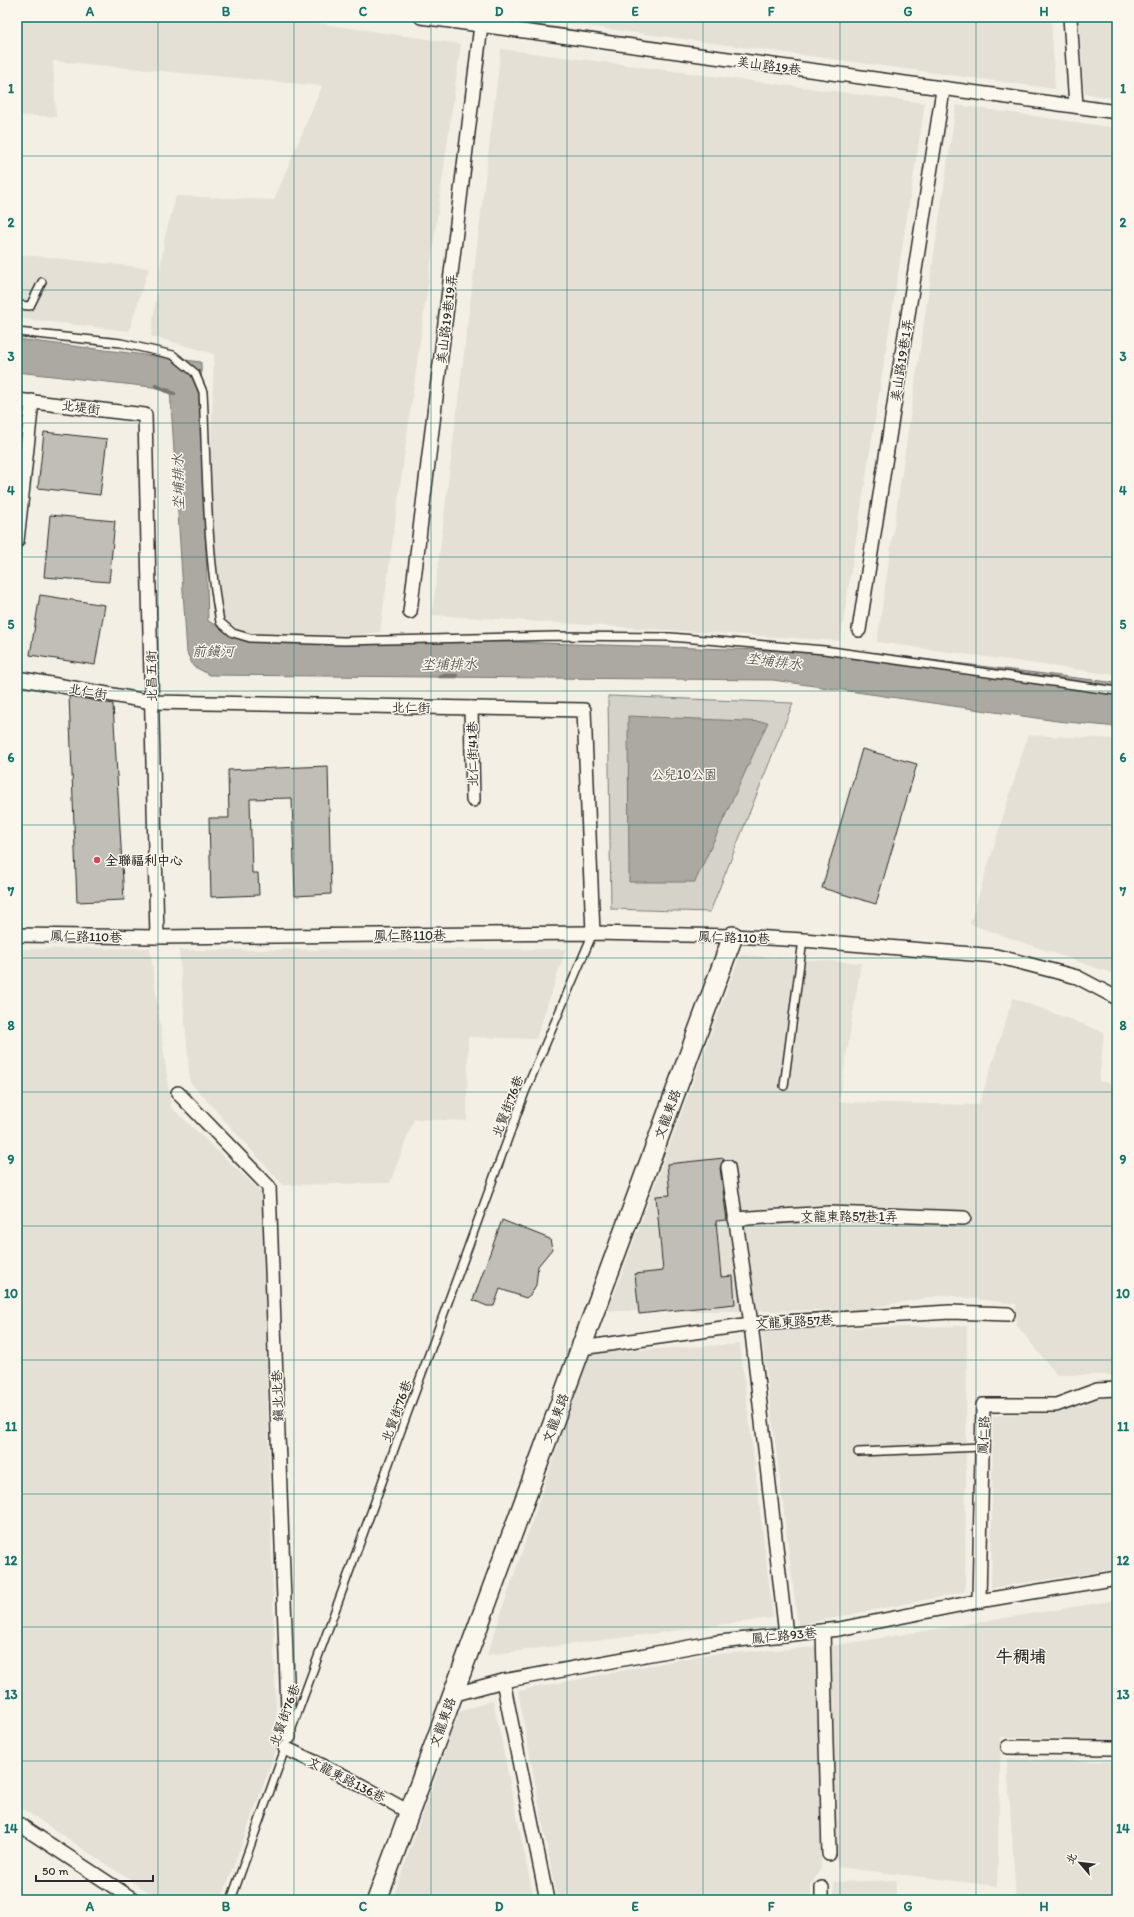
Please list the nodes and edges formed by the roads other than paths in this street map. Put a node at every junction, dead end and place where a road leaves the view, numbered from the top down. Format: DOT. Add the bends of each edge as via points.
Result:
graph roads {
  1 [pos="421,17"];
  2 [pos="1070,17"];
  3 [pos="481,21"];
  4 [pos="943,90"];
  5 [pos="1076,106"];
  6 [pos="1117,112"];
  7 [pos="42,282"];
  8 [pos="17,305"];
  9 [pos="17,332"];
  10 [pos="17,400"];
  11 [pos="32,401"];
  12 [pos="145,415"];
  13 [pos="17,542"];
  14 [pos="410,612"];
  15 [pos="859,630"];
  16 [pos="17,678"];
  17 [pos="1117,690"];
  18 [pos="152,702"];
  19 [pos="471,708"];
  20 [pos="473,800"];
  21 [pos="593,933"];
  22 [pos="17,934"];
  23 [pos="733,936"];
  24 [pos="157,937"];
  25 [pos="803,940"];
  26 [pos="1117,998"];
  27 [pos="784,1086"];
  28 [pos="178,1093"];
  29 [pos="728,1167"];
  30 [pos="964,1218"];
  31 [pos="735,1219"];
  32 [pos="1008,1314"];
  33 [pos="751,1324"];
  34 [pos="581,1348"];
  35 [pos="1117,1389"];
  36 [pos="982,1447"];
  37 [pos="858,1452"];
  38 [pos="1117,1578"];
  39 [pos="978,1601"];
  40 [pos="823,1631"];
  41 [pos="786,1635"];
  42 [pos="503,1681"];
  43 [pos="452,1695"];
  44 [pos="287,1742"];
  45 [pos="1008,1747"];
  46 [pos="1117,1748"];
  47 [pos="409,1812"];
  48 [pos="17,1823"];
  49 [pos="829,1854"];
  50 [pos="134,1900"];
  51 [pos="231,1900"];
  52 [pos="377,1900"];
  53 [pos="547,1900"];
  1 -- 3 [label="street, 美山路19巷"];
  2 -- 5 [label="street"];
  3 -- 4 [label="street, 美山路19巷"];
  3 -- 14 [label="street, 美山路19巷19弄"];
  4 -- 5 [label="street, 美山路19巷"];
  4 -- 15 [label="street, 美山路19巷1弄"];
  5 -- 6 [label="street, 美山路19巷"];
  7 -- 8 [label="lane" via="30,306"];
  9 -- 17 [label="lane" via="121,343 173,355 195,373 203,392 214,587 220,622 233,633 250,638 344,641 556,636 670,637 824,650"];
  10 -- 11 [label="street, 北堤街"];
  11 -- 12 [label="street, 北堤街"];
  11 -- 13 [label="street"];
  12 -- 18 [label="street, 北昌五街"];
  16 -- 18 [label="street, 北仁街"];
  18 -- 19 [label="street, 北仁街"];
  18 -- 24 [label="street, 北昌五街"];
  19 -- 20 [label="street, 北仁街41巷"];
  19 -- 21 [label="street, 北仁街" via="584,710"];
  21 -- 23 [label="street, 鳳仁路110巷"];
  21 -- 24 [label="street, 鳳仁路110巷"];
  21 -- 44 [label="lane, 北賢街76巷" via="525,1092"];
  22 -- 24 [label="street, 鳳仁路110巷"];
  23 -- 25 [label="street, 鳳仁路110巷"];
  23 -- 34 [label="street, 文龍東路"];
  25 -- 26 [label="street, 鳳仁路110巷" via="996,956 1077,977"];
  25 -- 27 [label="lane"];
  28 -- 44 [label="street, 鎮北北巷" via="269,1187"];
  29 -- 31 [label="street"];
  30 -- 31 [label="street, 文龍東路57巷1弄" via="830,1213"];
  31 -- 33 [label="street"];
  32 -- 33 [label="street, 文龍東路57巷" via="950,1312"];
  33 -- 34 [label="street, 文龍東路57巷"];
  33 -- 41 [label="street"];
  34 -- 43 [label="street, 文龍東路"];
  35 -- 36 [label="street, 鳳仁路" via="1097,1390 1056,1405 983,1405"];
  36 -- 37 [label="lane"];
  36 -- 39 [label="street, 鳳仁路"];
  38 -- 39 [label="street, 鳳仁路93巷"];
  39 -- 40 [label="street, 鳳仁路93巷"];
  40 -- 41 [label="street, 鳳仁路93巷"];
  40 -- 49 [label="street"];
  41 -- 42 [label="street, 鳳仁路93巷" via="711,1643"];
  42 -- 43 [label="street, 鳳仁路93巷"];
  42 -- 53 [label="street"];
  43 -- 47 [label="street, 文龍東路"];
  44 -- 47 [label="street, 文龍東路136巷"];
  44 -- 51 [label="lane, 北賢街76巷"];
  45 -- 46 [label="street"];
  47 -- 52 [label="street, 文龍東路"];
  48 -- 50 [label="street"];
}
